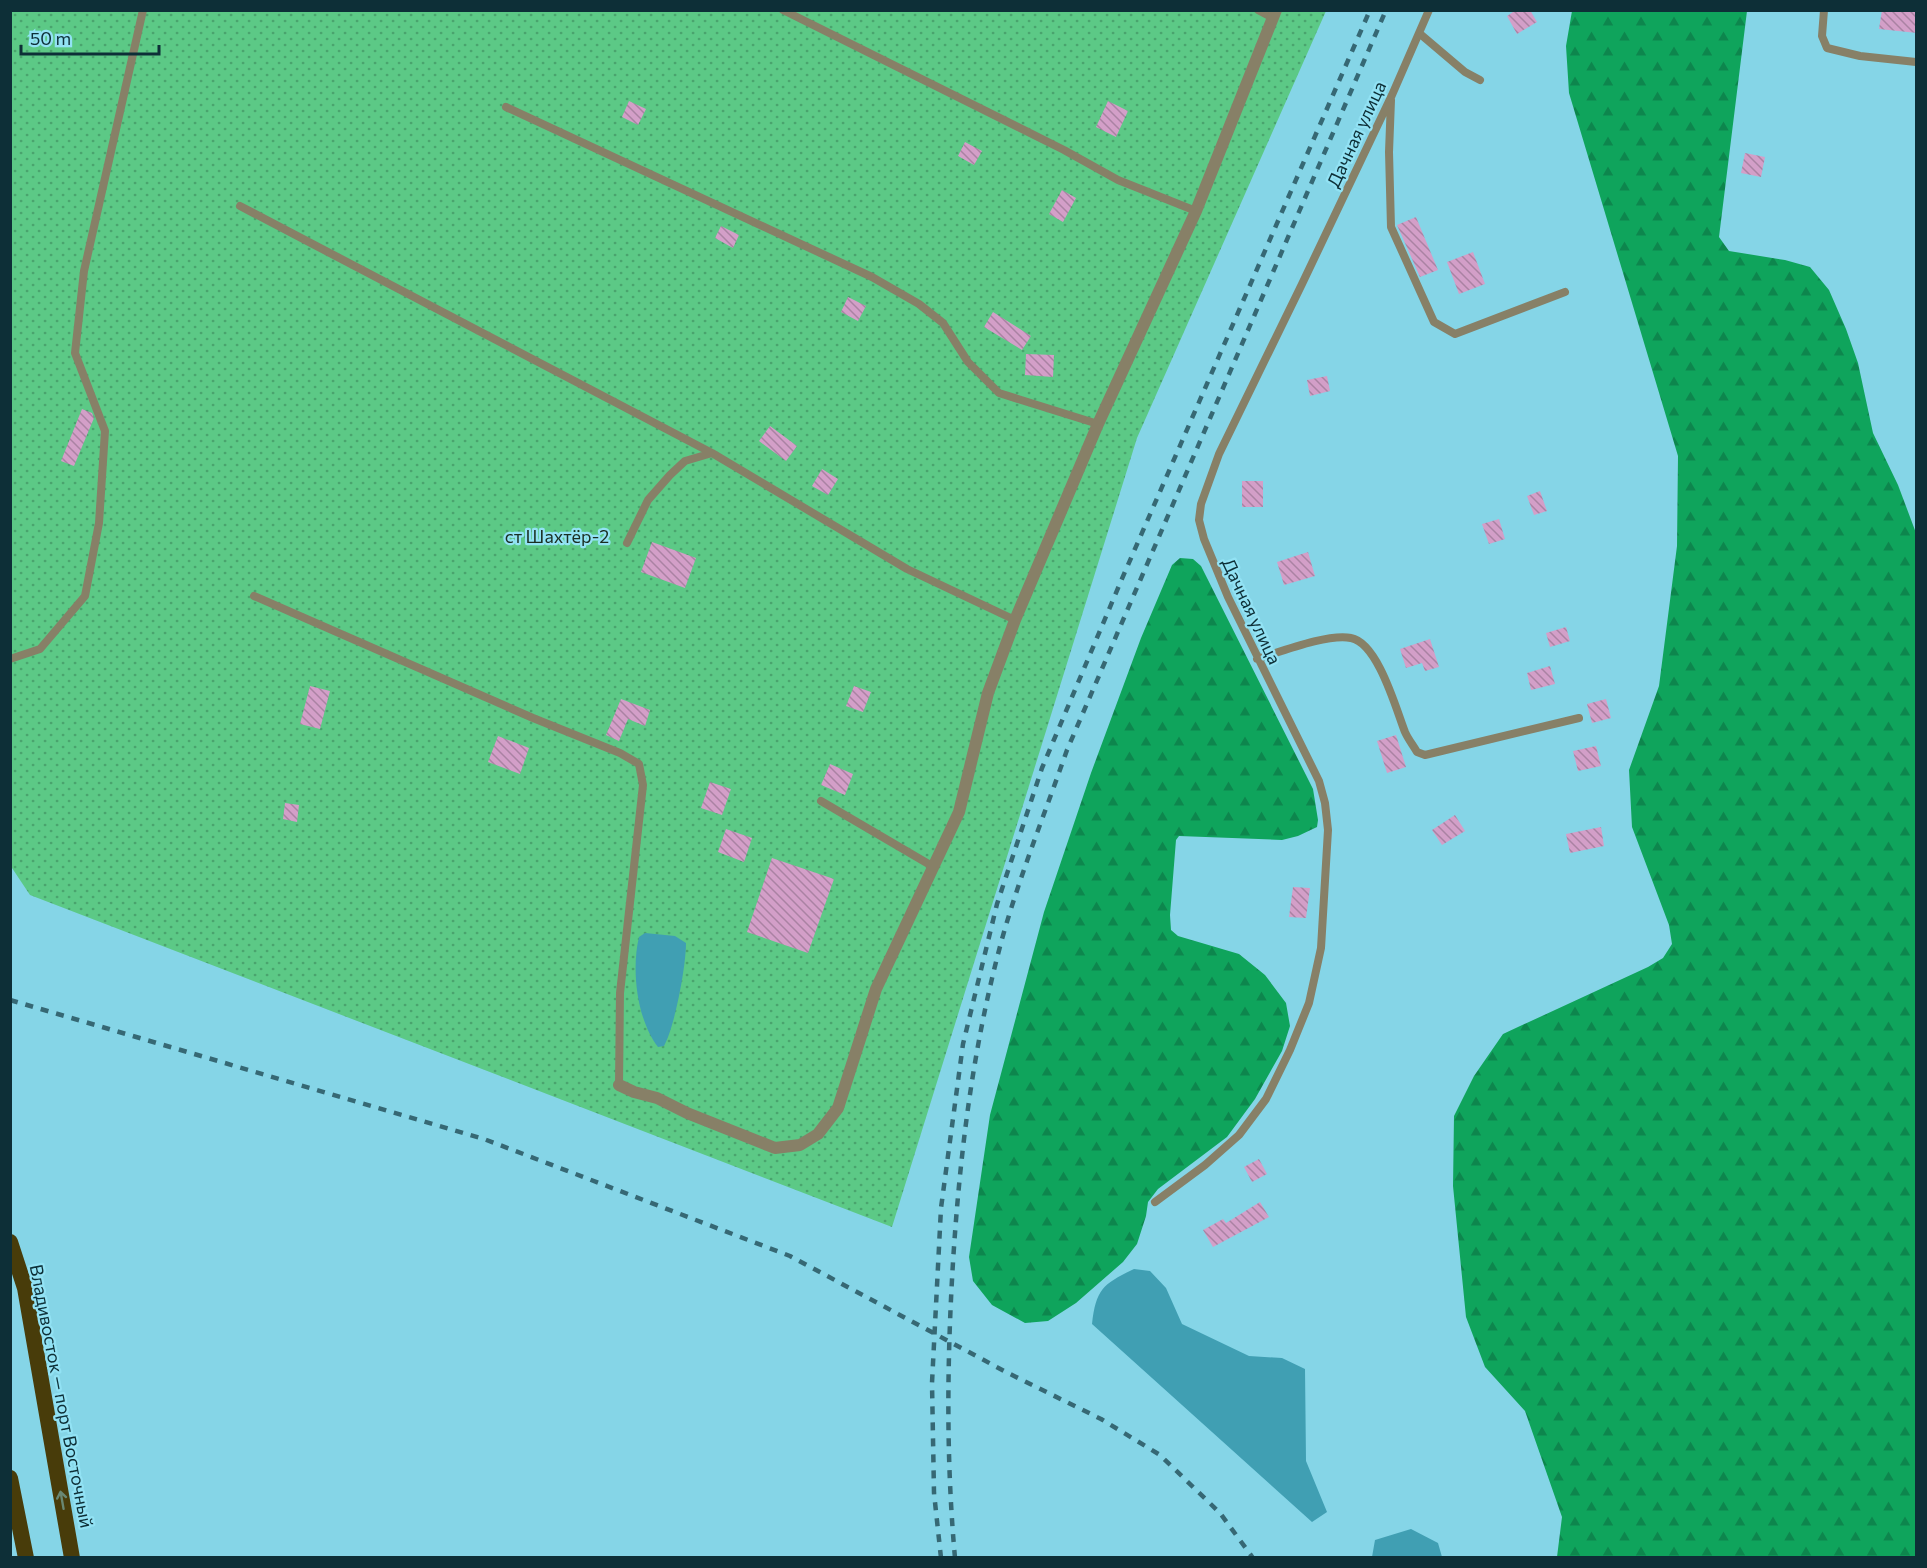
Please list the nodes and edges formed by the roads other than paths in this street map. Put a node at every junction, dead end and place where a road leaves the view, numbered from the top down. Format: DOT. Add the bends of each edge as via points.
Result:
graph roads {
  1 [pos="143,10"];
  2 [pos="783,10"];
  3 [pos="1258,10"];
  4 [pos="1429,10"];
  5 [pos="1824,10"];
  6 [pos="1275,14"];
  7 [pos="1419,33"];
  8 [pos="1917,62"];
  9 [pos="1480,80"];
  10 [pos="1392,95"];
  11 [pos="506,107"];
  12 [pos="240,206"];
  13 [pos="1196,210"];
  14 [pos="1565,292"];
  15 [pos="1098,424"];
  16 [pos="712,453"];
  17 [pos="627,543"];
  18 [pos="254,596"];
  19 [pos="1016,620"];
  20 [pos="10,659"];
  21 [pos="1257,659"];
  22 [pos="1579,718"];
  23 [pos="821,801"];
  24 [pos="932,866"];
  25 [pos="619,1085"];
  26 [pos="1155,1202"];
  27 [pos="10,1242"];
  28 [pos="10,1478"];
  29 [pos="26,1557"];
  30 [pos="72,1557"];
  1 -- 20 [label="lane" via="84,271 75,353 105,431 99,523 85,596 40,649"];
  2 -- 13 [label="lane" via="1118,180"];
  3 -- 6 [label="lane"];
  4 -- 7 [label="lane, Дачная улица"];
  5 -- 8 [label="lane" via="1822,36 1827,48"];
  6 -- 13 [label="street"];
  7 -- 9 [label="lane"];
  7 -- 10 [label="lane, Дачная улица"];
  10 -- 14 [label="lane" via="1391,227 1434,322 1455,334"];
  10 -- 21 [label="lane, Дачная улица" via="1219,454 1201,504 1199,520 1204,539"];
  11 -- 15 [label="lane" via="872,277 943,323 968,362 999,393"];
  12 -- 16 [label="lane"];
  13 -- 15 [label="street"];
  15 -- 19 [label="street"];
  16 -- 17 [label="lane" via="685,460 670,475 648,500"];
  16 -- 19 [label="lane" via="908,569"];
  18 -- 25 [label="lane" via="639,764 643,785 620,993"];
  19 -- 24 [label="street" via="988,693 958,812"];
  21 -- 22 [label="lane" via="1330,638 1353,638 1376,659 1406,734 1417,752 1425,755"];
  21 -- 26 [label="lane, Дачная улица" via="1319,781 1325,802 1328,830 1321,948 1308,1003 1266,1099 1239,1135"];
  23 -- 24 [label="lane"];
  24 -- 25 [label="street" via="876,989 838,1108 818,1134 800,1145 775,1148"];
  30 -- 27 [label="highway, Владивосток — порт Восточный, one-way" via="25,1288"];
  28 -- 29 [label="highway"];
}
